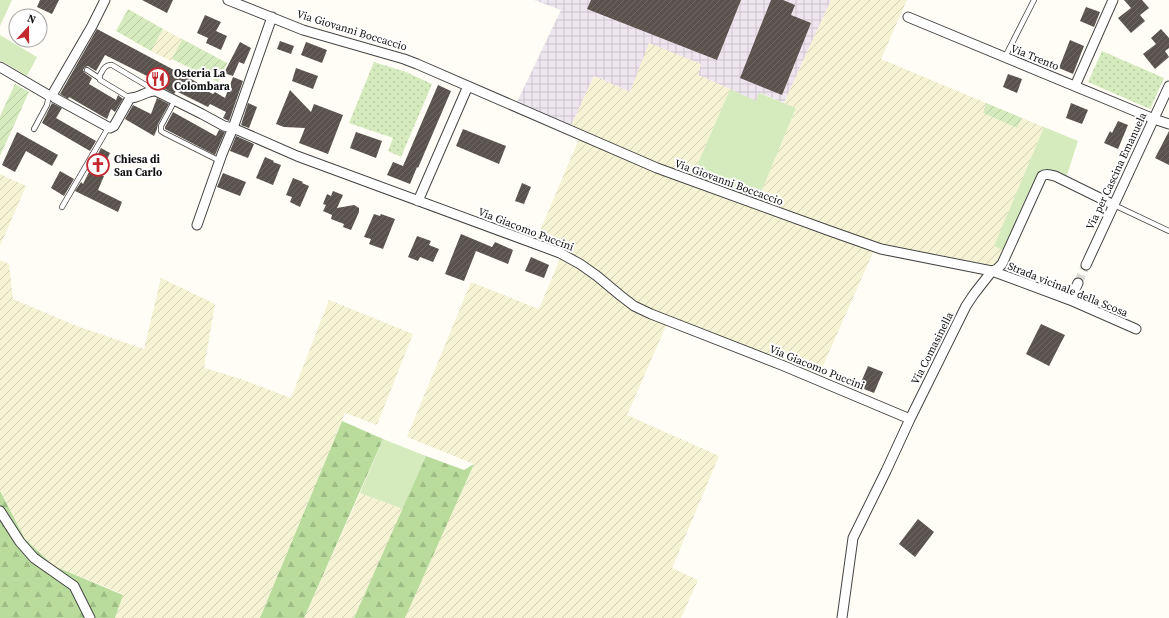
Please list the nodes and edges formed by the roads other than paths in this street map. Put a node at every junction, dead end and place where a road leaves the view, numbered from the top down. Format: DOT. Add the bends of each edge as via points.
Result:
graph roads {
  1 [pos="105,0"];
  2 [pos="228,0"];
  3 [pos="1034,0"];
  4 [pos="1113,0"];
  5 [pos="272,17"];
  6 [pos="908,17"];
  7 [pos="1005,58"];
  8 [pos="0,67"];
  9 [pos="87,70"];
  10 [pos="100,78"];
  11 [pos="468,86"];
  12 [pos="1075,86"];
  13 [pos="1169,86"];
  14 [pos="156,91"];
  15 [pos="51,95"];
  16 [pos="130,98"];
  17 [pos="175,100"];
  18 [pos="1154,119"];
  19 [pos="1169,124"];
  20 [pos="108,128"];
  21 [pos="234,128"];
  22 [pos="34,129"];
  23 [pos="220,161"];
  24 [pos="418,200"];
  25 [pos="1114,205"];
  26 [pos="62,207"];
  27 [pos="197,225"];
  28 [pos="1169,231"];
  29 [pos="1086,266"];
  30 [pos="992,271"];
  31 [pos="1078,283"];
  32 [pos="1070,300"];
  33 [pos="1136,329"];
  34 [pos="910,419"];
  35 [pos="0,511"];
  36 [pos="90,618"];
  37 [pos="842,618"];
  1 -- 15 [label="street" via="74,63"];
  2 -- 5 [label="street, Via Giovanni Boccaccio"];
  3 -- 7 [label="lane"];
  4 -- 12 [label="street"];
  5 -- 11 [label="street, Via Giovanni Boccaccio" via="303,30 404,59"];
  5 -- 21 [label="street"];
  6 -- 7 [label="street, Via Trento"];
  7 -- 12 [label="street, Via Trento"];
  8 -- 15 [label="street"];
  9 -- 10 [label="lane"];
  10 -- 14 [label="lane" via="106,66 112,65"];
  10 -- 16 [label="lane" via="102,82"];
  11 -- 24 [label="street"];
  11 -- 30 [label="street, Via Giovanni Boccaccio" via="658,168 830,232 881,249"];
  12 -- 18 [label="street, Via Trento"];
  13 -- 18 [label="street, Via per Cascina Emanuela"];
  14 -- 16 [label="street" via="152,90"];
  14 -- 17 [label="street, Via Giacomo Puccini"];
  15 -- 20 [label="street"];
  15 -- 22 [label="lane"];
  16 -- 20 [label="street" via="114,126"];
  17 -- 21 [label="street, Via Giacomo Puccini" via="224,126"];
  17 -- 23 [label="lane" via="161,126 161,131"];
  18 -- 19 [label="street, Via Trento"];
  18 -- 25 [label="street, Via per Cascina Emanuela"];
  20 -- 26 [label="lane"];
  21 -- 23 [label="street"];
  21 -- 24 [label="street, Via Giacomo Puccini" via="297,156"];
  23 -- 27 [label="street"];
  24 -- 34 [label="street, Via Giacomo Puccini" via="560,253 597,276 634,306 651,314"];
  25 -- 28 [label="lane"];
  25 -- 29 [label="street, Via per Cascina Emanuela"];
  25 -- 30 [label="street, Via Comasinella" via="1055,176 1044,174 1004,260"];
  30 -- 32 [label="street, Strada vicinale della Scosa"];
  30 -- 34 [label="street, Via Comasinella" via="966,306"];
  31 -- 32 [label="street"];
  32 -- 33 [label="street, Strada vicinale della Scosa"];
  34 -- 37 [label="street, Via Comasinella" via="853,538"];
  35 -- 36 [label="street" via="34,558 74,586"];
}
